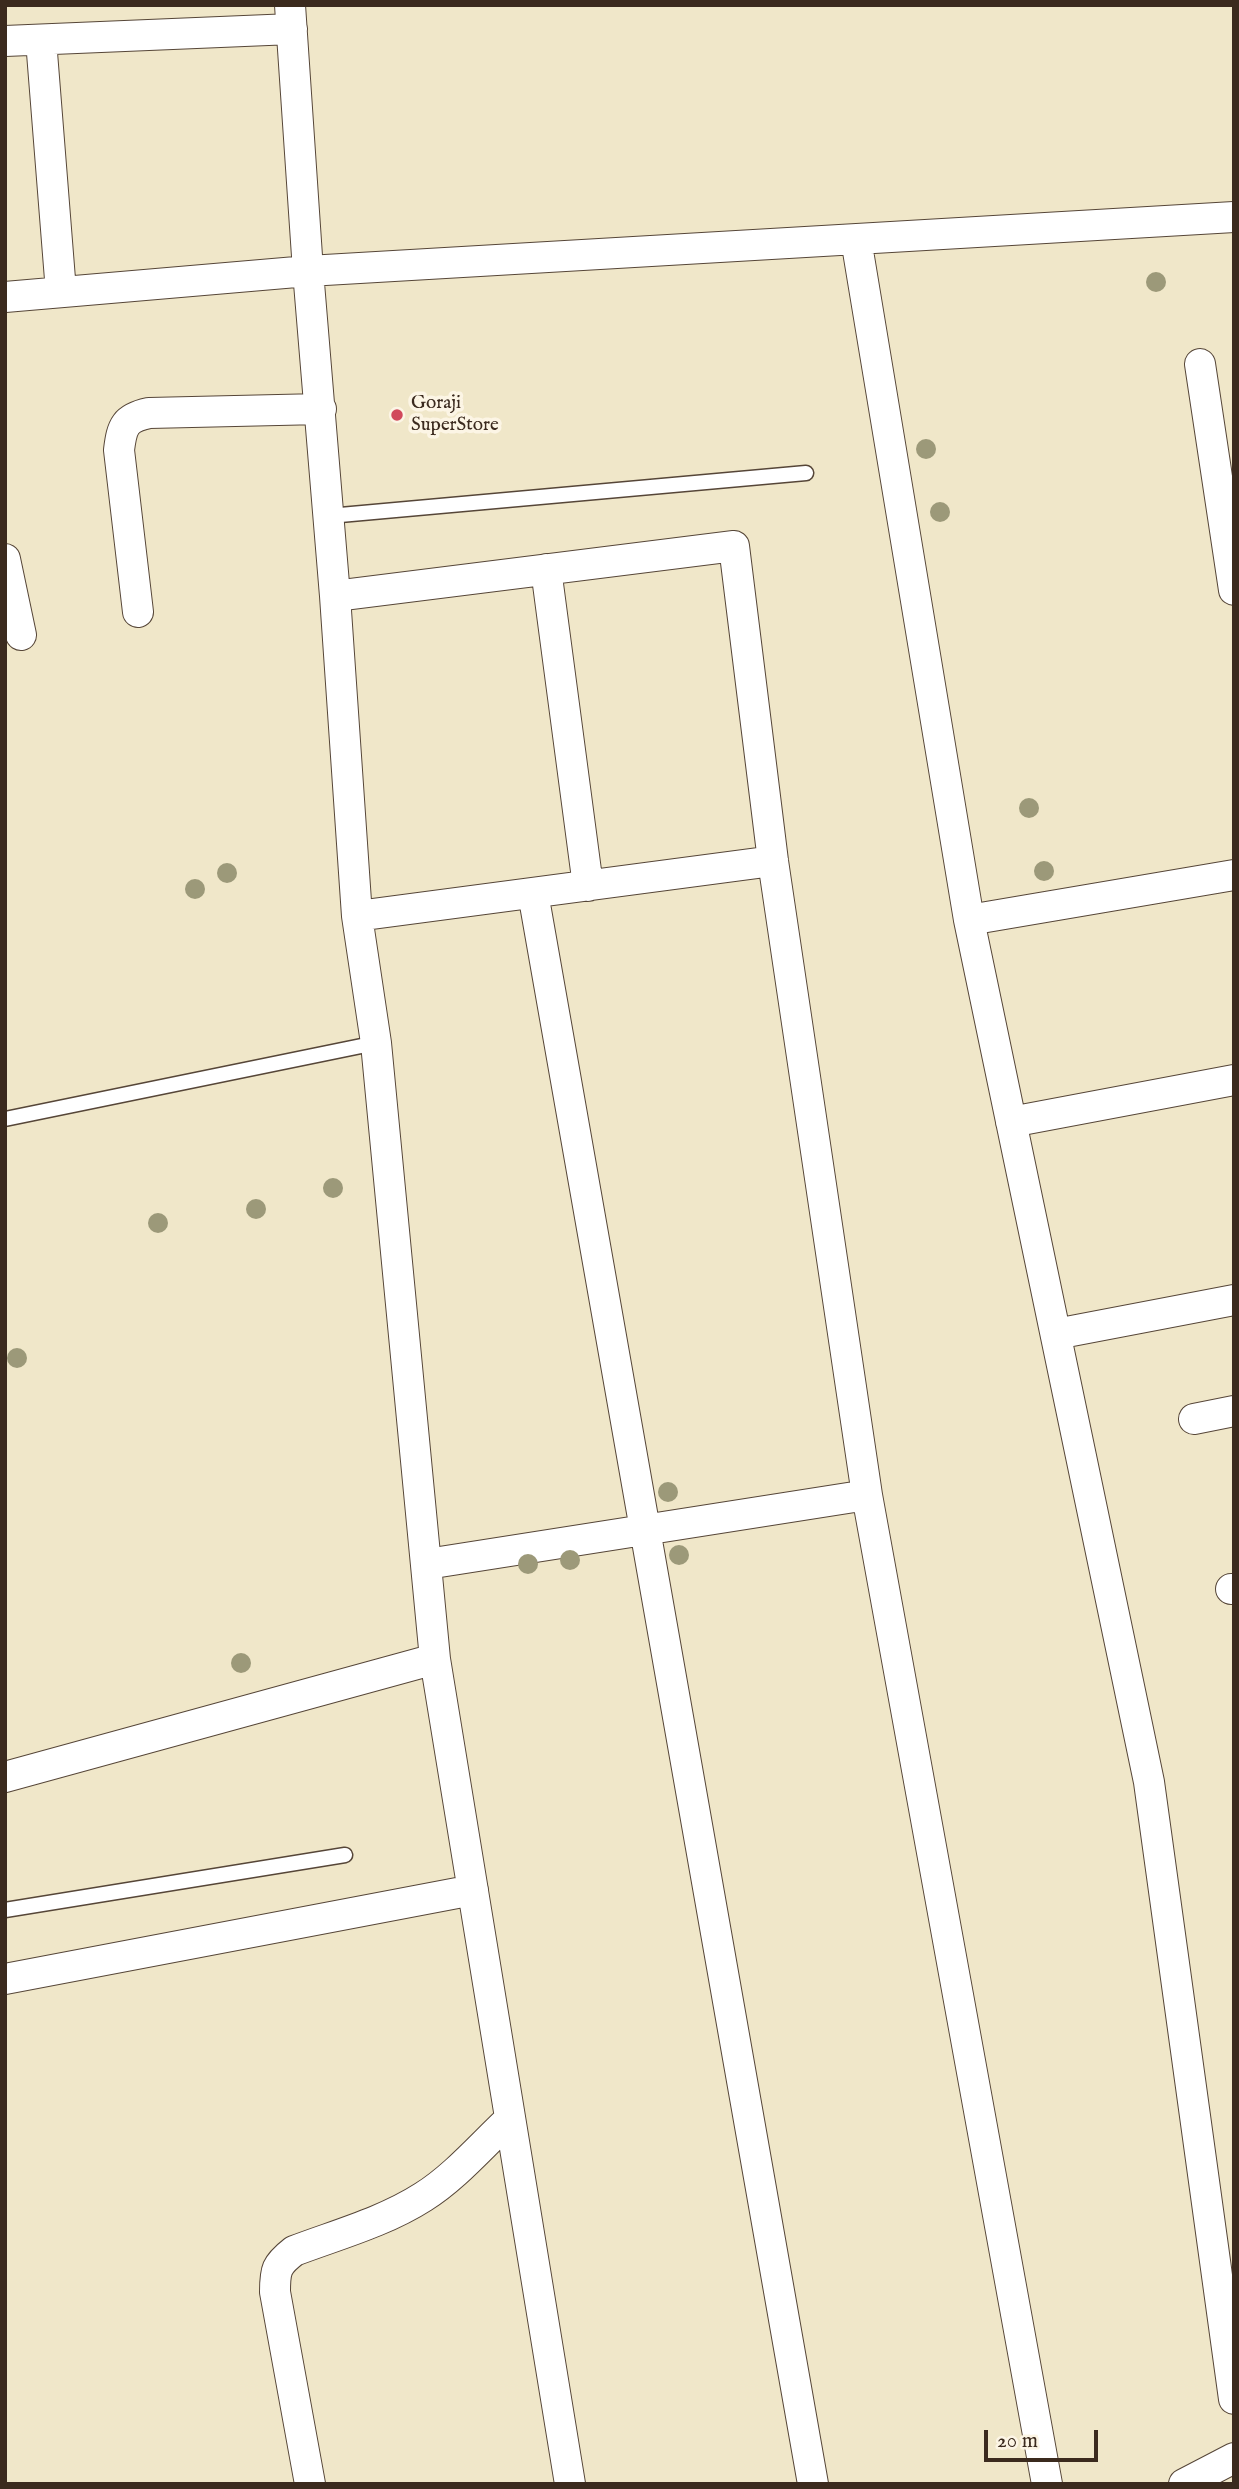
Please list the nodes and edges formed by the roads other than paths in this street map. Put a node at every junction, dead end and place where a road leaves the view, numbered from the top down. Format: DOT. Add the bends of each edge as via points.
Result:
graph roads {
  1 [pos="291,17"];
  2 [pos="41,40"];
  3 [pos="5,41"];
  4 [pos="1234,217"];
  5 [pos="856,239"];
  6 [pos="308,271"];
  7 [pos="61,292"];
  8 [pos="5,297"];
  9 [pos="1200,364"];
  10 [pos="321,409"];
  11 [pos="806,473"];
  12 [pos="329,516"];
  13 [pos="546,569"];
  14 [pos="7,572"];
  15 [pos="1234,590"];
  16 [pos="335,596"];
  17 [pos="138,612"];
  18 [pos="21,635"];
  19 [pos="773,862"];
  20 [pos="1234,875"];
  21 [pos="588,886"];
  22 [pos="533,893"];
  23 [pos="357,916"];
  24 [pos="969,920"];
  25 [pos="376,1043"];
  26 [pos="1234,1080"];
  27 [pos="5,1119"];
  28 [pos="1011,1122"];
  29 [pos="1234,1300"];
  30 [pos="1056,1335"];
  31 [pos="1234,1411"];
  32 [pos="1194,1419"];
  33 [pos="867,1495"];
  34 [pos="645,1531"];
  35 [pos="427,1564"];
  36 [pos="435,1659"];
  37 [pos="5,1777"];
  38 [pos="345,1855"];
  39 [pos="473,1890"];
  40 [pos="5,1910"];
  41 [pos="5,1979"];
  42 [pos="510,2119"];
  43 [pos="1234,2399"];
  44 [pos="1234,2458"];
  45 [pos="310,2484"];
  46 [pos="570,2484"];
  47 [pos="813,2484"];
  48 [pos="1047,2484"];
  49 [pos="1184,2484"];
  1 -- 2 [label="street"];
  1 -- 6 [label="street"];
  2 -- 3 [label="street"];
  2 -- 7 [label="street"];
  4 -- 5 [label="street"];
  5 -- 6 [label="street"];
  5 -- 24 [label="street"];
  6 -- 7 [label="street"];
  6 -- 10 [label="street"];
  7 -- 8 [label="street"];
  9 -- 15 [label="street"];
  10 -- 12 [label="street"];
  10 -- 17 [label="street" via="133,416 122,430 119,450"];
  11 -- 12 [label="lane"];
  12 -- 16 [label="street"];
  13 -- 16 [label="street"];
  13 -- 19 [label="street" via="734,546"];
  13 -- 21 [label="street"];
  14 -- 18 [label="street"];
  16 -- 23 [label="street"];
  19 -- 21 [label="street"];
  19 -- 33 [label="street"];
  20 -- 24 [label="street"];
  21 -- 22 [label="street"];
  22 -- 23 [label="street"];
  22 -- 34 [label="street"];
  23 -- 25 [label="street"];
  24 -- 28 [label="street"];
  25 -- 27 [label="lane"];
  25 -- 35 [label="street"];
  26 -- 28 [label="street"];
  28 -- 30 [label="street"];
  29 -- 30 [label="street"];
  30 -- 43 [label="street" via="1149,1782"];
  31 -- 32 [label="street"];
  33 -- 34 [label="street"];
  33 -- 48 [label="street"];
  34 -- 35 [label="street"];
  34 -- 47 [label="street"];
  35 -- 36 [label="street"];
  36 -- 37 [label="street"];
  36 -- 39 [label="street"];
  38 -- 40 [label="lane"];
  39 -- 41 [label="street"];
  39 -- 42 [label="street"];
  42 -- 45 [label="street" via="424,2196 280,2262 275,2292"];
  42 -- 46 [label="street"];
  44 -- 49 [label="street"];
}
